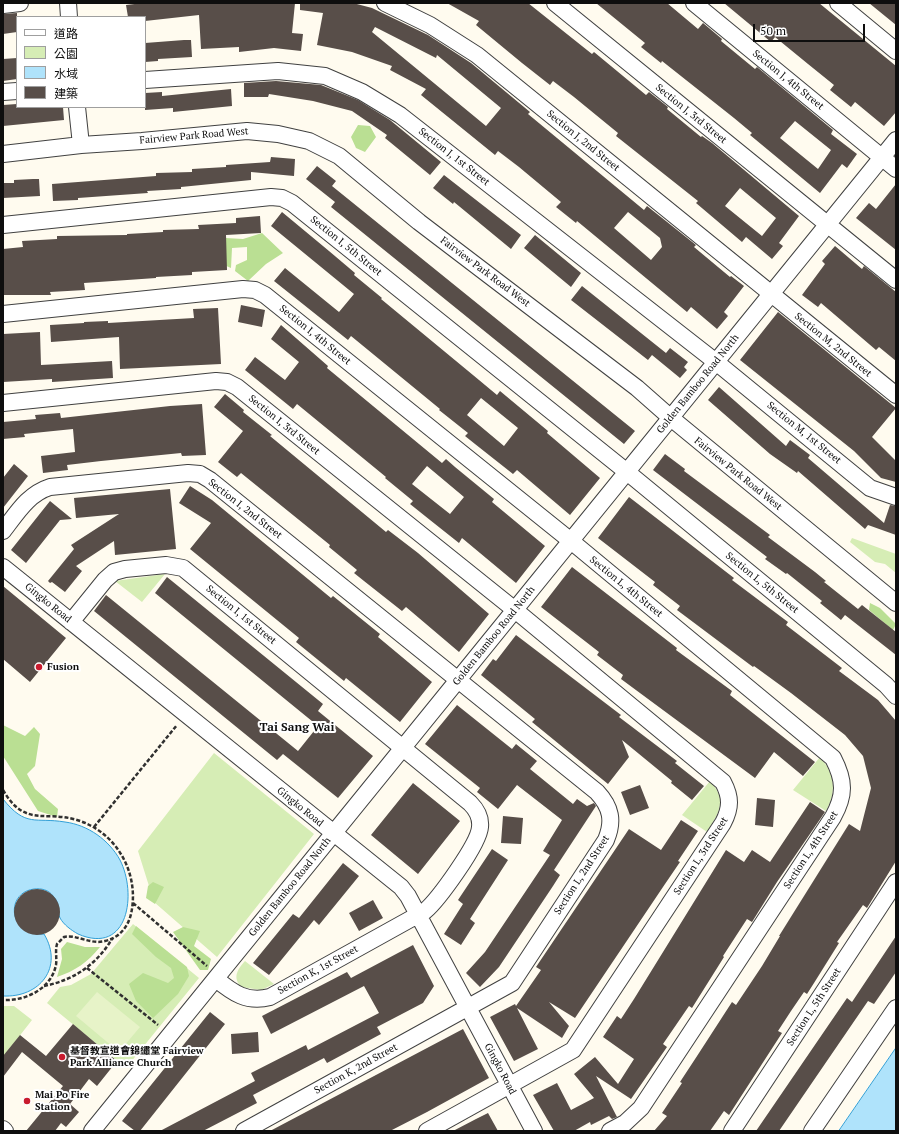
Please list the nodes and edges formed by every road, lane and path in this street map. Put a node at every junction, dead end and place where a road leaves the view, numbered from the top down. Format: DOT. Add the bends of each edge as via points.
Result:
graph roads {
  1 [pos="20,3"];
  2 [pos="68,3"];
  3 [pos="384,3"];
  4 [pos="554,3"];
  5 [pos="694,3"];
  6 [pos="838,3"];
  7 [pos="3,5"];
  8 [pos="69,16"];
  9 [pos="896,51"];
  10 [pos="146,80"];
  11 [pos="16,91"];
  12 [pos="3,92"];
  13 [pos="78,108"];
  14 [pos="896,140"];
  15 [pos="81,145"];
  16 [pos="3,154"];
  17 [pos="882,158"];
  18 [pos="896,168"];
  19 [pos="3,224"];
  20 [pos="828,224"];
  21 [pos="896,280"];
  22 [pos="771,295"];
  23 [pos="3,314"];
  24 [pos="716,362"];
  25 [pos="896,395"];
  26 [pos="3,403"];
  27 [pos="671,418"];
  28 [pos="627,472"];
  29 [pos="896,497"];
  30 [pos="3,531"];
  31 [pos="571,541"];
  32 [pos="3,567"];
  33 [pos="896,603"];
  34 [pos="515,610"];
  35 [pos="71,622"];
  36 [pos="459,679"];
  37 [pos="896,696"];
  38 [pos="186,714"];
  39 [pos="403,748"];
  40 [pos="3,790"];
  41 [pos="94,827"];
  42 [pos="334,834"];
  43 [pos="896,882"];
  44 [pos="133,903"];
  45 [pos="418,915"];
  46 [pos="112,938"];
  47 [pos="87,968"];
  48 [pos="217,977"];
  49 [pos="44,986"];
  50 [pos="3,1000"];
  51 [pos="467,1007"];
  52 [pos="896,1008"];
  53 [pos="170,1035"];
  54 [pos="509,1085"];
  55 [pos="3,1129"];
  56 [pos="6,1131"];
  57 [pos="92,1131"];
  58 [pos="244,1131"];
  59 [pos="427,1131"];
  60 [pos="534,1131"];
  61 [pos="610,1131"];
  62 [pos="732,1131"];
  63 [pos="812,1131"];
  1 -- 7 [label="street"];
  2 -- 8 [label="street"];
  3 -- 22 [label="street, Section J, 2nd Street" via="430,25 477,55"];
  4 -- 20 [label="street, Section J, 3rd Street"];
  5 -- 17 [label="street, Section J, 4th Street"];
  6 -- 9 [label="street"];
  10 -- 24 [label="street, Section J, 1st Street" via="278,71 325,76 362,92 400,115"];
  11 -- 12 [label="street"];
  13 -- 15 [label="street"];
  14 -- 17 [label="street, Golden Bamboo Road North"];
  15 -- 16 [label="street, Fairview Park Road West"];
  15 -- 27 [label="street, Fairview Park Road West" via="247,131 309,141 339,156 419,222 637,388"];
  17 -- 18 [label="street, Section J, 4th Street"];
  17 -- 20 [label="street, Golden Bamboo Road North"];
  19 -- 28 [label="street, Section I, 5th Street" via="271,197 282,198 292,203"];
  20 -- 21 [label="street, Section J, 3rd Street"];
  20 -- 22 [label="street, Golden Bamboo Road North"];
  22 -- 24 [label="street, Golden Bamboo Road North"];
  22 -- 25 [label="street, Section M, 2nd Street"];
  23 -- 31 [label="street, Section I, 4th Street" via="243,289 254,290 265,295"];
  24 -- 27 [label="street, Golden Bamboo Road North"];
  24 -- 29 [label="street, Section M, 1st Street" via="870,488"];
  26 -- 34 [label="street, Section I, 3rd Street" via="216,381 227,382 237,387"];
  27 -- 28 [label="street, Golden Bamboo Road North"];
  27 -- 33 [label="street, Fairview Park Road West"];
  28 -- 31 [label="street, Golden Bamboo Road North"];
  28 -- 37 [label="street, Section L, 5th Street" via="886,685"];
  30 -- 36 [label="street, Section I, 2nd Street" via="30,498 39,491 188,473 200,474"];
  31 -- 34 [label="street, Golden Bamboo Road North"];
  31 -- 61 [label="street, Section L, 4th Street" via="822,747 834,758 843,788 840,804 833,818 641,1108 625,1123"];
  32 -- 35 [label="street, Gingko Road"];
  34 -- 36 [label="street, Golden Bamboo Road North"];
  34 -- 54 [label="street, Section L, 3rd Street" via="723,782 730,802 723,823 573,1050"];
  35 -- 38 [label="street, Gingko Road"];
  35 -- 39 [label="street, Section I, 1st Street" via="114,572 178,566 194,576"];
  36 -- 39 [label="street, Golden Bamboo Road North"];
  36 -- 51 [label="street, Section L, 2nd Street" via="597,792 610,809 612,819 606,840 512,983"];
  38 -- 41 [label="path"];
  38 -- 42 [label="street, Gingko Road"];
  39 -- 42 [label="street, Golden Bamboo Road North"];
  39 -- 45 [label="street, Section I, 1st Street" via="470,803 480,821 476,841 442,892 431,906"];
  40 -- 41 [label="path" via="13,805 27,814 66,817"];
  41 -- 44 [label="path" via="109,838 123,857 130,875"];
  42 -- 45 [label="street, Gingko Road" via="400,887"];
  42 -- 48 [label="street, Golden Bamboo Road North"];
  43 -- 62 [label="street, Section L, 5th Street"];
  44 -- 46 [label="path" via="127,925"];
  44 -- 48 [label="path"];
  45 -- 48 [label="street, Section K, 1st Street" via="270,997 245,998 230,990"];
  45 -- 51 [label="street, Gingko Road"];
  46 -- 47 [label="path" via="105,950"];
  46 -- 49 [label="path" via="88,942 73,936 64,937 57,944 56,965 52,977"];
  47 -- 49 [label="path" via="67,980"];
  47 -- 53 [label="path"];
  48 -- 53 [label="street, Golden Bamboo Road North"];
  49 -- 50 [label="path" via="28,997"];
  51 -- 54 [label="street, Gingko Road"];
  51 -- 58 [label="street, Section K, 2nd Street"];
  52 -- 63 [label="street"];
  53 -- 57 [label="street, Golden Bamboo Road North"];
  54 -- 59 [label="street, Section L, 3rd Street"];
  54 -- 60 [label="street, Gingko Road"];
  55 -- 56 [label="street"];
}
